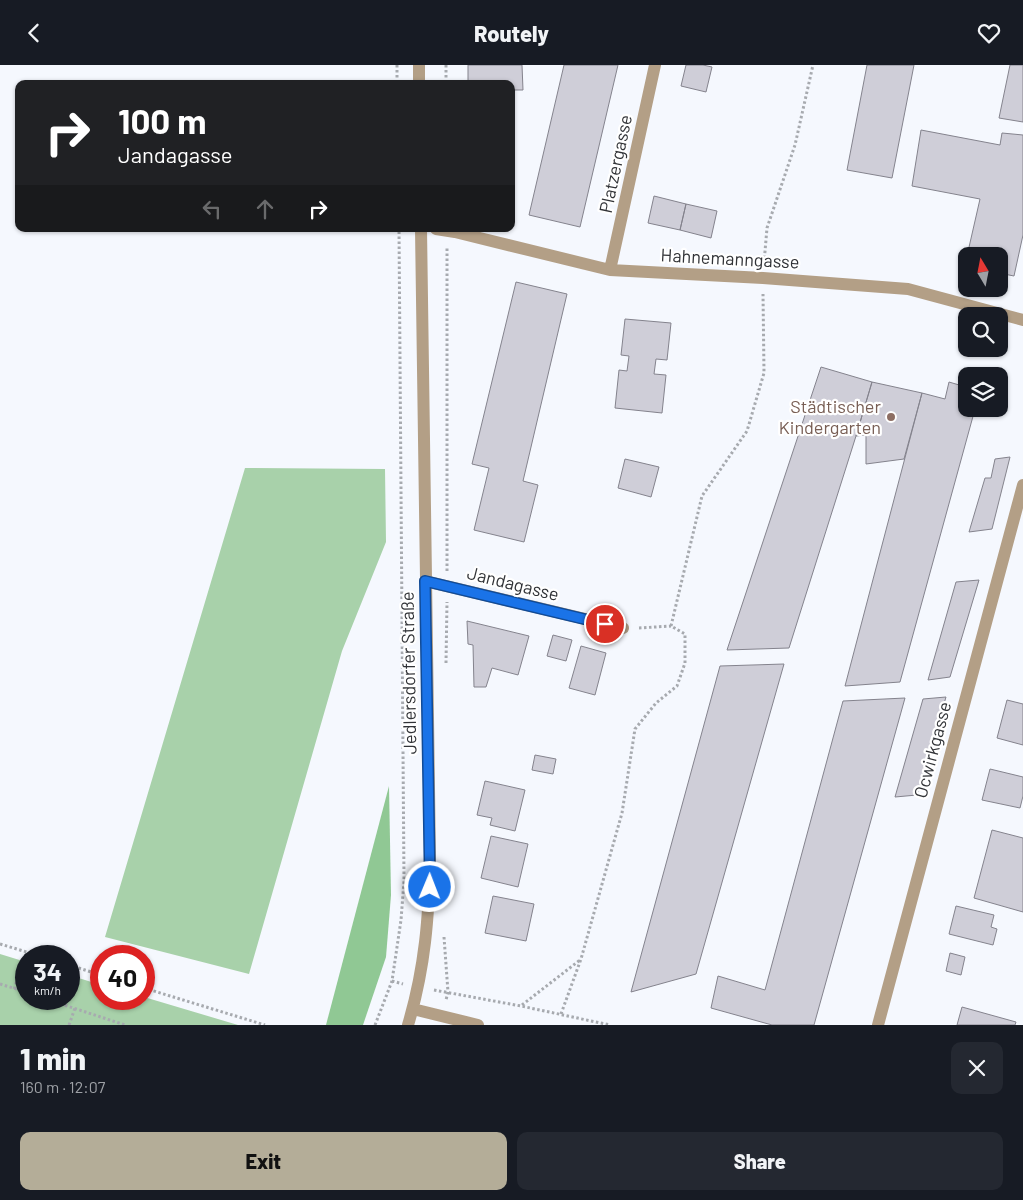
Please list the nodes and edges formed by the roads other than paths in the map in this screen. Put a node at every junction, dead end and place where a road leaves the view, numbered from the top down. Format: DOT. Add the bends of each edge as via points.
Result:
graph roads {
  1 [pos="419,65"];
  2 [pos="655,65"];
  3 [pos="419,80"];
  4 [pos="421,232"];
  5 [pos="453,232"];
  6 [pos="610,270"];
  7 [pos="1023,320"];
  8 [pos="1023,485"];
  9 [pos="425,581"];
  10 [pos="622,629"];
  11 [pos="413,1009"];
  12 [pos="408,1025"];
  13 [pos="478,1025"];
  14 [pos="878,1025"];
  1 -- 3 [label="street"];
  2 -- 6 [label="street, Platzergasse"];
  4 -- 9 [label="street, Jedlersdorfer Straße"];
  5 -- 6 [label="street, Hahnemanngasse"];
  6 -- 7 [label="street, Hahnemanngasse" via="908,289"];
  8 -- 14 [label="street, Ocwirkgasse"];
  9 -- 10 [label="street, Jandagasse"];
  9 -- 11 [label="street, Jedlersdorfer Straße" via="429,901"];
  11 -- 12 [label="street, Jedlersdorfer Straße"];
  11 -- 13 [label="street"];
}
